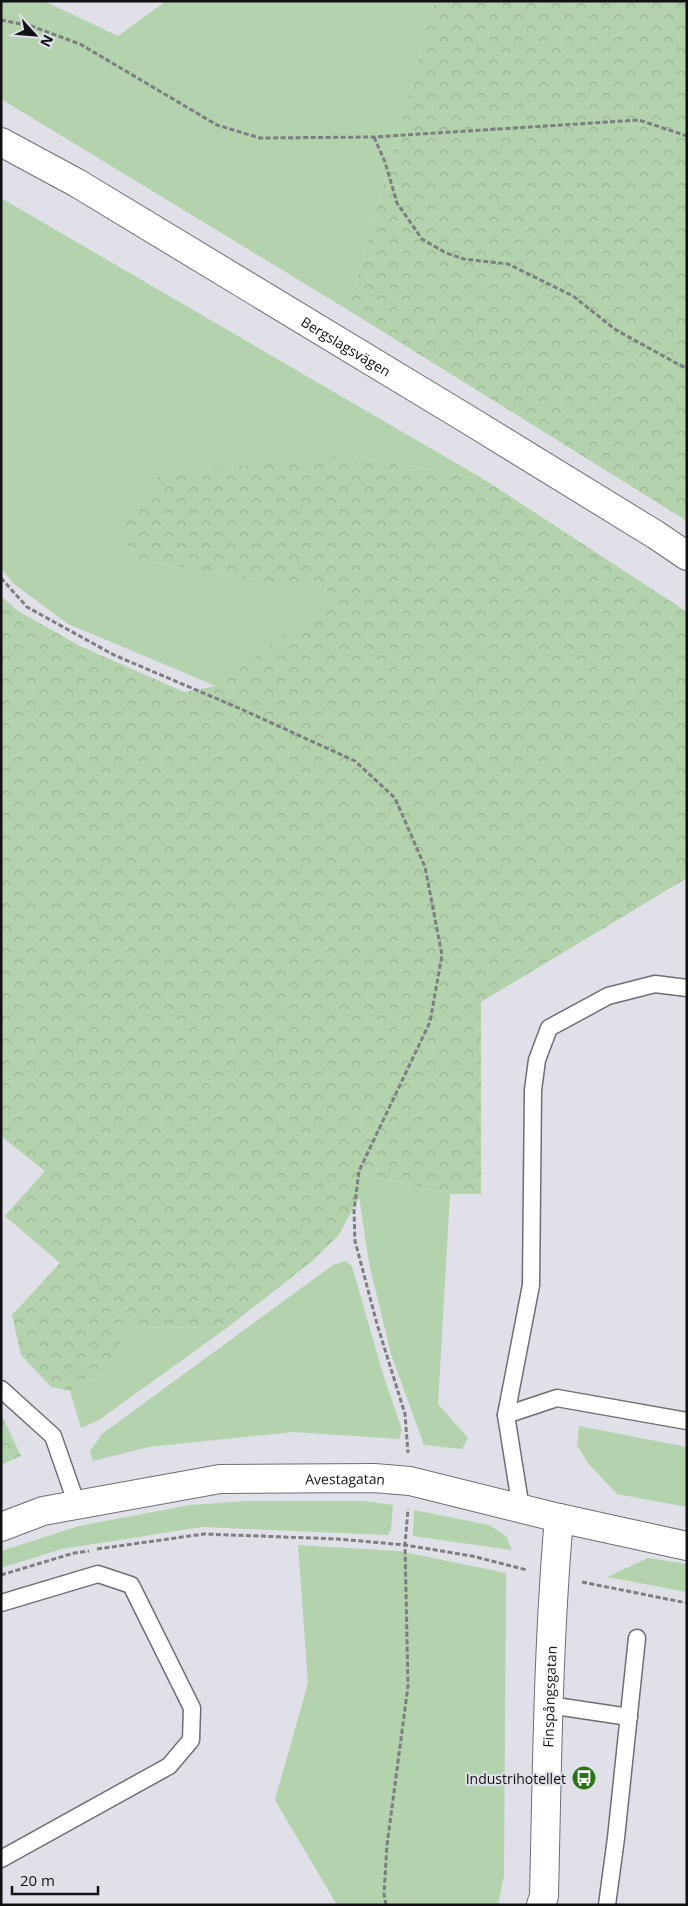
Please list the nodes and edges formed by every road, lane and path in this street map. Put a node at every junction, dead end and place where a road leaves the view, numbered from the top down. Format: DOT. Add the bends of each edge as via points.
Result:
graph roads {
  1 [pos="1,20"];
  2 [pos="687,136"];
  3 [pos="374,137"];
  4 [pos="1,142"];
  5 [pos="687,369"];
  6 [pos="687,556"];
  7 [pos="1,578"];
  8 [pos="687,988"];
  9 [pos="1,1389"];
  10 [pos="506,1415"];
  11 [pos="687,1421"];
  12 [pos="410,1481"];
  13 [pos="77,1505"];
  14 [pos="520,1509"];
  15 [pos="559,1518"];
  16 [pos="1,1527"];
  17 [pos="404,1545"];
  18 [pos="687,1546"];
  19 [pos="1,1575"];
  20 [pos="1,1603"];
  21 [pos="637,1638"];
  22 [pos="549,1705"];
  23 [pos="629,1717"];
  24 [pos="1,1859"];
  25 [pos="386,1905"];
  26 [pos="541,1905"];
  27 [pos="606,1905"];
  1 -- 3 [label="path" via="31,26 80,44 217,125 251,136"];
  2 -- 3 [label="path" via="639,120"];
  3 -- 5 [label="path" via="397,203 422,239 446,254 508,264 573,296 616,330"];
  4 -- 6 [label="street, Bergslagsvägen" via="77,183 656,534"];
  7 -- 12 [label="path" via="26,607 114,655 355,761 395,798 425,867 442,955 430,1022 359,1171 354,1211 355,1241 405,1414"];
  8 -- 10 [label="lane" via="655,984 608,996 550,1028 537,1060 533,1090 531,1285"];
  9 -- 13 [label="lane" via="53,1436"];
  10 -- 11 [label="lane" via="557,1398"];
  10 -- 14 [label="lane"];
  12 -- 13 [label="street, Avestagatan" via="374,1478 220,1479"];
  12 -- 14 [label="street, Avestagatan"];
  12 -- 17 [label="path"];
  13 -- 16 [label="street, Avestagatan" via="43,1511"];
  14 -- 15 [label="street, Avestagatan"];
  15 -- 18 [label="street, Avestagatan"];
  15 -- 22 [label="street, Finspångsgatan"];
  17 -- 19 [label="path" via="204,1534 74,1553"];
  17 -- 25 [label="path" via="408,1686 387,1844"];
  20 -- 24 [label="lane" via="98,1574 131,1585 192,1708 191,1740 169,1766"];
  21 -- 23 [label="lane"];
  22 -- 23 [label="lane"];
  22 -- 26 [label="street, Finspångsgatan" via="544,1896"];
  23 -- 27 [label="lane"];
}
